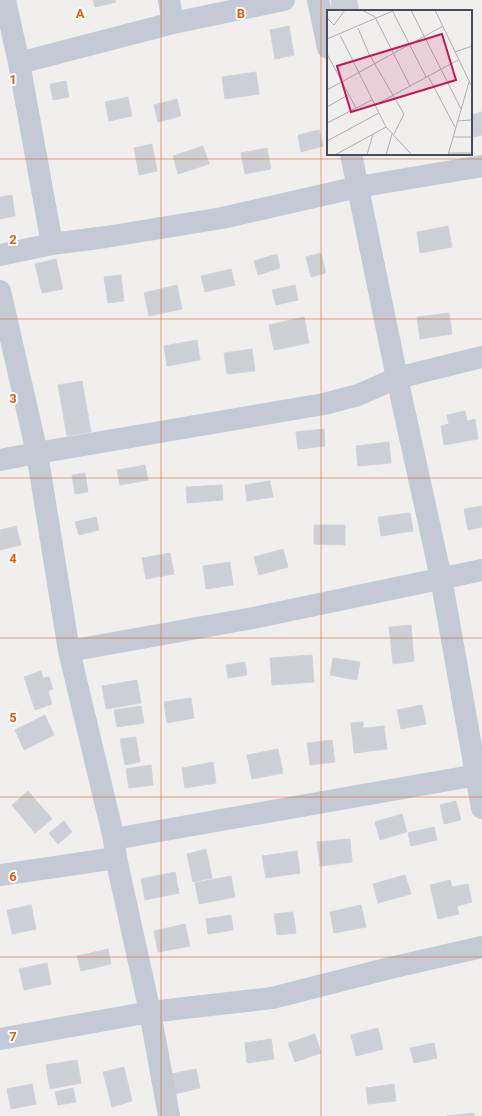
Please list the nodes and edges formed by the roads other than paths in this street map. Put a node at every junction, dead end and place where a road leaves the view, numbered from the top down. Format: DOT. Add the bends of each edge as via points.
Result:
graph roads {
  1 [pos="5,0"];
  2 [pos="169,0"];
  3 [pos="284,0"];
  4 [pos="318,0"];
  5 [pos="173,23"];
  6 [pos="327,43"];
  7 [pos="19,63"];
  8 [pos="351,155"];
  9 [pos="482,166"];
  10 [pos="358,187"];
  11 [pos="52,244"];
  12 [pos="0,255"];
  13 [pos="0,291"];
  14 [pos="482,358"];
  15 [pos="397,378"];
  16 [pos="37,453"];
  17 [pos="0,460"];
  18 [pos="482,570"];
  19 [pos="441,578"];
  20 [pos="69,650"];
  21 [pos="479,775"];
  22 [pos="482,808"];
  23 [pos="115,848"];
  24 [pos="0,875"];
  25 [pos="482,947"];
  26 [pos="150,1012"];
  27 [pos="0,1039"];
  28 [pos="169,1116"];
  1 -- 7 [label="street"];
  2 -- 5 [label="street"];
  3 -- 5 [label="street"];
  4 -- 6 [label="street"];
  5 -- 7 [label="street"];
  7 -- 11 [label="street"];
  8 -- 10 [label="street"];
  9 -- 10 [label="street"];
  10 -- 11 [label="street" via="222,218"];
  10 -- 15 [label="street"];
  11 -- 12 [label="street"];
  13 -- 16 [label="street"];
  14 -- 15 [label="street"];
  15 -- 16 [label="street" via="358,395 324,404"];
  15 -- 19 [label="street"];
  16 -- 17 [label="street"];
  16 -- 20 [label="street"];
  18 -- 19 [label="street"];
  19 -- 20 [label="street" via="253,618"];
  19 -- 21 [label="street"];
  20 -- 23 [label="street"];
  21 -- 22 [label="street"];
  21 -- 23 [label="street"];
  23 -- 24 [label="street"];
  23 -- 26 [label="street"];
  25 -- 26 [label="street" via="272,998"];
  26 -- 27 [label="street"];
  26 -- 28 [label="street"];
}
